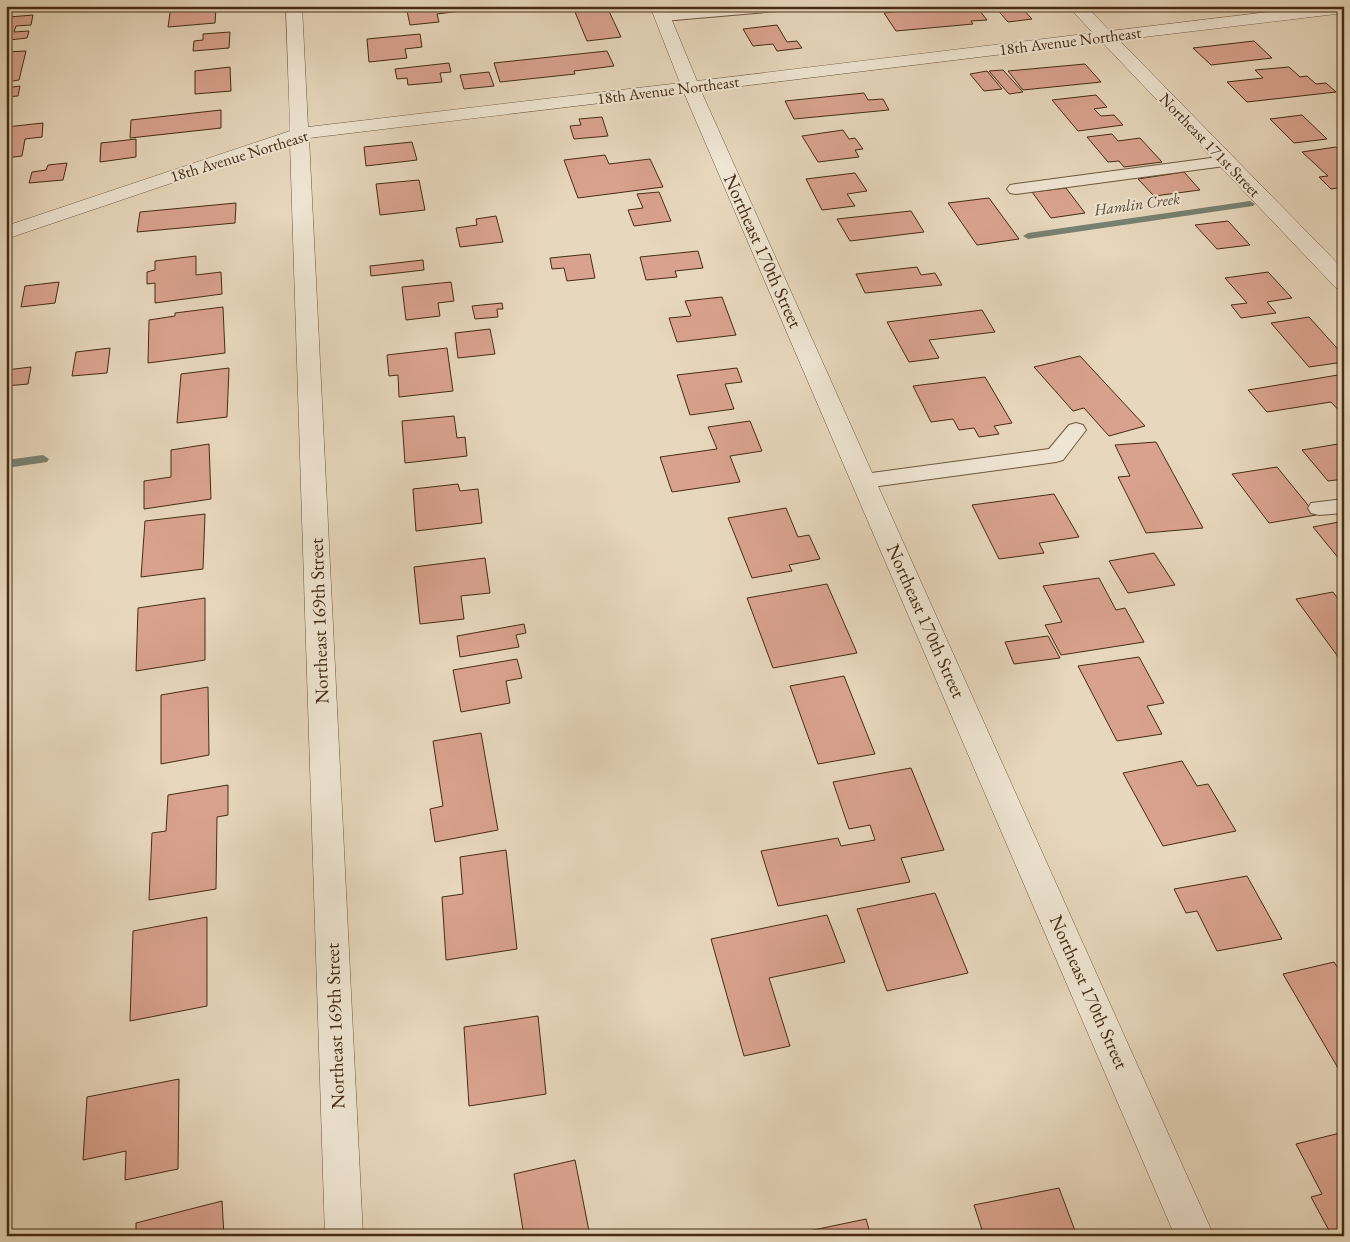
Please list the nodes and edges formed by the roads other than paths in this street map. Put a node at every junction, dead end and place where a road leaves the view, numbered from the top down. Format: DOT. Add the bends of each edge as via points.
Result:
graph roads {
  1 [pos="294,6"];
  2 [pos="789,6"];
  3 [pos="1076,6"];
  4 [pos="1344,8"];
  5 [pos="660,12"];
  6 [pos="1105,37"];
  7 [pos="691,88"];
  8 [pos="299,134"];
  9 [pos="1226,161"];
  10 [pos="1016,190"];
  11 [pos="6,232"];
  12 [pos="1344,283"];
  13 [pos="1076,430"];
  14 [pos="864,481"];
  15 [pos="1344,506"];
  16 [pos="1319,508"];
  17 [pos="344,1236"];
  18 [pos="1196,1236"];
  1 -- 8 [label="street, Northeast 169th Street"];
  2 -- 5 [label="lane"];
  3 -- 6 [label="street, Northeast 171st Street"];
  4 -- 6 [label="street, 18th Avenue Northeast"];
  5 -- 7 [label="street, Northeast 170th Street"];
  6 -- 7 [label="street, 18th Avenue Northeast"];
  6 -- 9 [label="street, Northeast 171st Street"];
  7 -- 8 [label="street, 18th Avenue Northeast"];
  7 -- 14 [label="street, Northeast 170th Street"];
  8 -- 11 [label="street, 18th Avenue Northeast"];
  8 -- 17 [label="street, Northeast 169th Street"];
  9 -- 10 [label="lane"];
  9 -- 12 [label="street, Northeast 171st Street"];
  13 -- 14 [label="lane" via="1056,455"];
  14 -- 18 [label="street, Northeast 170th Street"];
  15 -- 16 [label="lane"];
}
